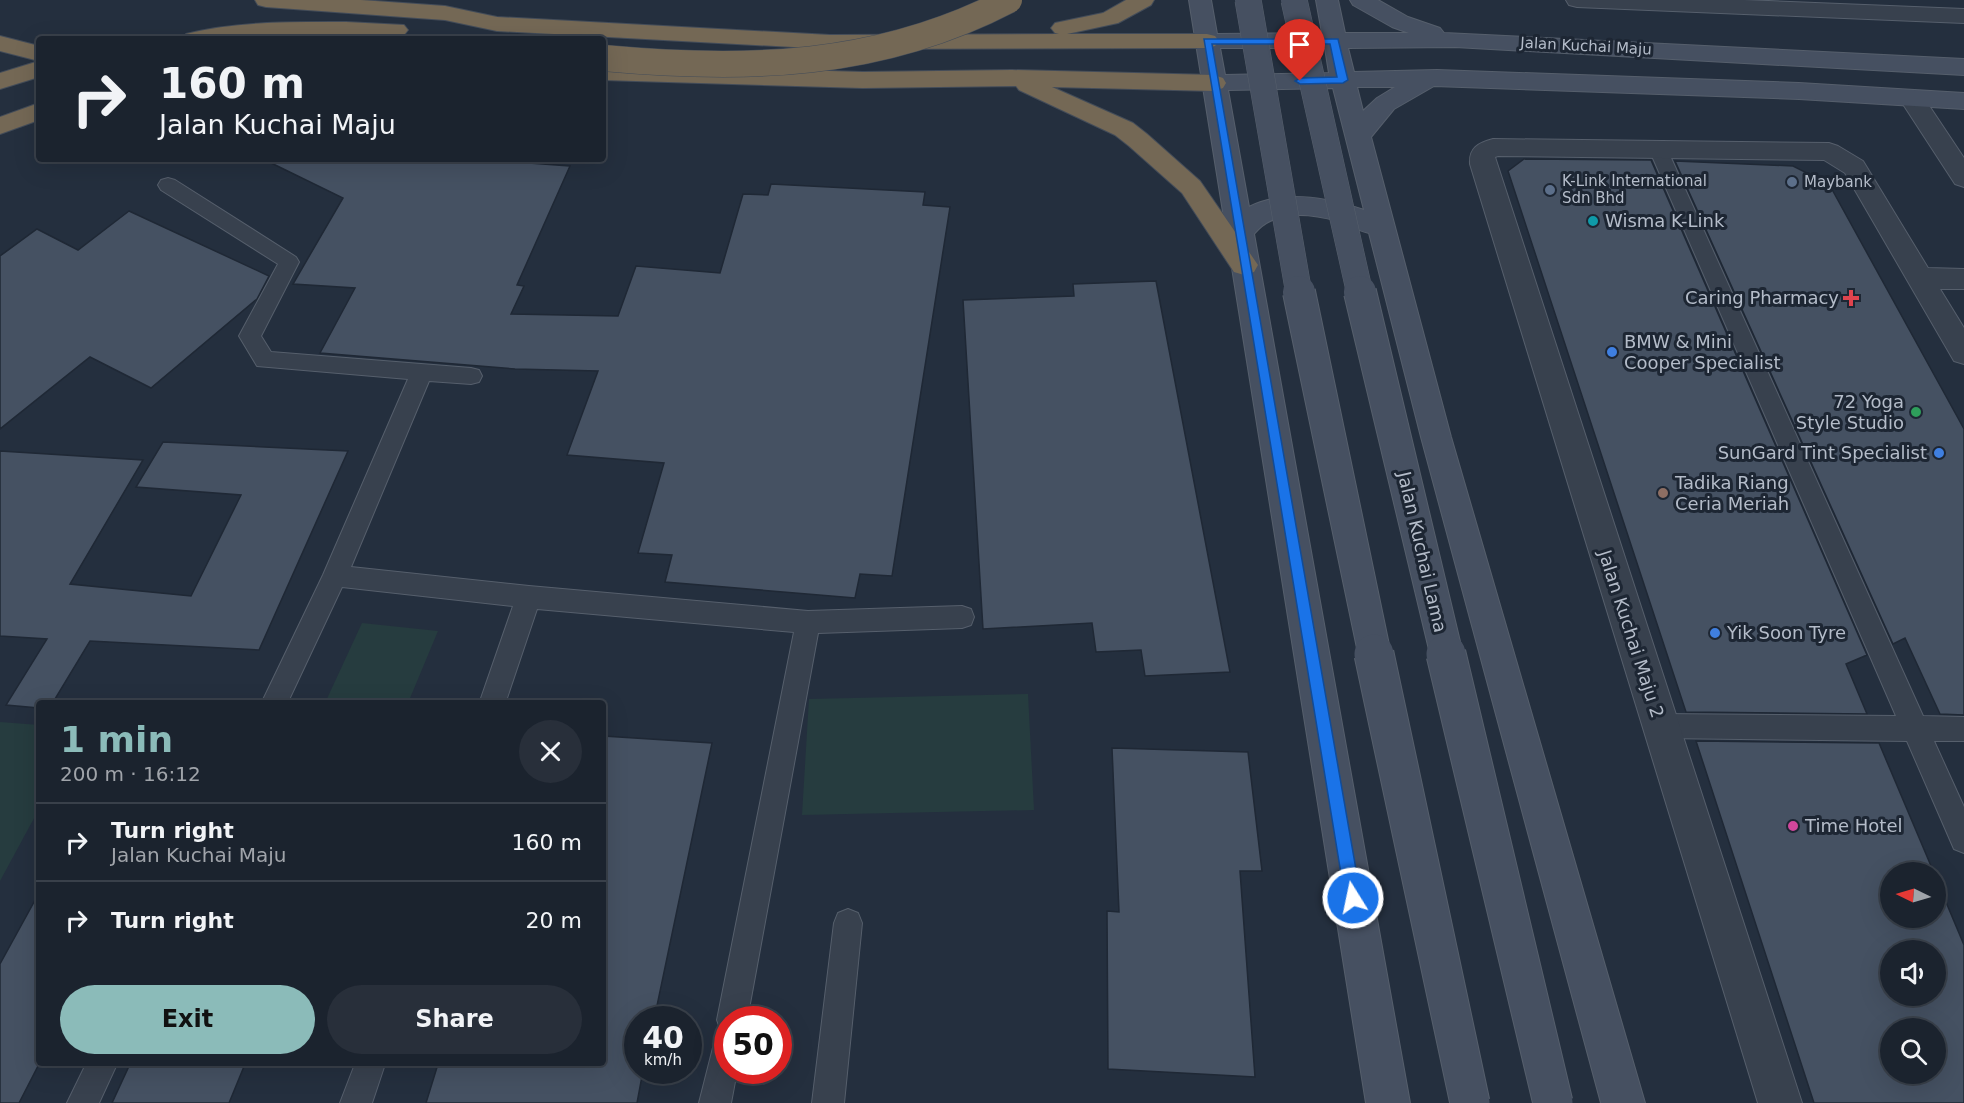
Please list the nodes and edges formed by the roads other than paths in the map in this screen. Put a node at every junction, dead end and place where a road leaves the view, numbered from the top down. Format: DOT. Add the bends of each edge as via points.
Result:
graph roads {
  1 [pos="267,0"];
  2 [pos="1009,0"];
  3 [pos="1143,0"];
  4 [pos="1200,0"];
  5 [pos="1248,0"];
  6 [pos="1294,0"];
  7 [pos="1327,0"];
  8 [pos="1360,0"];
  9 [pos="1588,0"];
  10 [pos="1964,16"];
  11 [pos="497,24"];
  12 [pos="224,36"];
  13 [pos="1455,40"];
  14 [pos="1207,41"];
  15 [pos="1335,41"];
  16 [pos="991,42"];
  17 [pos="0,43"];
  18 [pos="36,53"];
  19 [pos="606,58"];
  20 [pos="1964,67"];
  21 [pos="36,70"];
  22 [pos="606,72"];
  23 [pos="1012,78"];
  24 [pos="1437,78"];
  25 [pos="1343,80"];
  26 [pos="0,81"];
  27 [pos="1214,82"];
  28 [pos="1911,98"];
  29 [pos="1964,101"];
  30 [pos="36,112"];
  31 [pos="0,126"];
  32 [pos="36,135"];
  33 [pos="1358,137"];
  34 [pos="0,148"];
  35 [pos="1658,149"];
  36 [pos="1964,178"];
  37 [pos="168,185"];
  38 [pos="1240,232"];
  39 [pos="1384,236"];
  40 [pos="1244,265"];
  41 [pos="1920,278"];
  42 [pos="1964,279"];
  43 [pos="1964,353"];
  44 [pos="422,372"];
  45 [pos="471,376"];
  46 [pos="335,576"];
  47 [pos="529,597"];
  48 [pos="962,617"];
  49 [pos="808,622"];
  50 [pos="276,700"];
  51 [pos="493,700"];
  52 [pos="1660,726"];
  53 [pos="1916,729"];
  54 [pos="1964,729"];
  55 [pos="1964,839"];
  56 [pos="848,923"];
  57 [pos="735,1006"];
  58 [pos="101,1066"];
  59 [pos="369,1066"];
  60 [pos="719,1084"];
  61 [pos="83,1103"];
  62 [pos="356,1103"];
  63 [pos="715,1103"];
  64 [pos="828,1103"];
  65 [pos="1388,1103"];
  66 [pos="1470,1103"];
  67 [pos="1553,1103"];
  68 [pos="1623,1103"];
  69 [pos="1780,1103"];
  1 -- 11 [label="highway" via="445,13"];
  2 -- 19 [label="highway, bridge" via="913,40 853,54 781,64 708,65"];
  3 -- 16 [label="highway" via="1110,18"];
  4 -- 14 [label="main road"];
  5 -- 66 [label="main road, bridge" via="1308,344"];
  6 -- 67 [label="main road, Jalan Kuchai Lama, bridge"];
  7 -- 15 [label="main road"];
  8 -- 13 [label="main road" via="1400,22"];
  9 -- 10 [label="street"];
  11 -- 12 [label="highway" via="428,31 275,31"];
  11 -- 16 [label="highway" via="830,42"];
  13 -- 15 [label="main road, Jalan Kuchai Maju"];
  13 -- 20 [label="main road, Jalan Kuchai Maju"];
  14 -- 15 [label="main road, Jalan Kuchai Maju"];
  14 -- 16 [label="highway"];
  14 -- 27 [label="main road"];
  15 -- 25 [label="main road"];
  17 -- 18 [label="highway"];
  21 -- 26 [label="highway"];
  22 -- 23 [label="highway" via="863,81"];
  23 -- 27 [label="highway"];
  23 -- 40 [label="highway" via="1124,129 1138,140 1191,187"];
  24 -- 25 [label="main road, Jalan Kuchai Maju"];
  24 -- 28 [label="main road, Jalan Kuchai Maju"];
  24 -- 33 [label="main road" via="1381,105"];
  25 -- 27 [label="main road, Jalan Kuchai Maju"];
  25 -- 33 [label="main road"];
  27 -- 38 [label="main road"];
  28 -- 29 [label="main road, Jalan Kuchai Maju"];
  28 -- 36 [label="street"];
  30 -- 31 [label="highway"];
  32 -- 34 [label="highway"];
  33 -- 39 [label="main road"];
  35 -- 41 [label="street" via="1829,152 1854,166"];
  35 -- 52 [label="street, Jalan Kuchai Maju 2" via="1492,147 1482,154"];
  35 -- 53 [label="lane"];
  37 -- 44 [label="lane" via="289,262 250,336 265,360"];
  38 -- 39 [label="main road" via="1257,213 1295,204 1357,216"];
  38 -- 40 [label="main road"];
  39 -- 68 [label="main road" via="1436,437"];
  40 -- 65 [label="main road"];
  41 -- 42 [label="street"];
  41 -- 43 [label="street"];
  44 -- 45 [label="lane"];
  44 -- 46 [label="lane"];
  46 -- 47 [label="lane"];
  46 -- 50 [label="lane"];
  47 -- 49 [label="lane"];
  47 -- 51 [label="lane"];
  48 -- 49 [label="lane"];
  49 -- 57 [label="lane"];
  52 -- 53 [label="lane"];
  52 -- 69 [label="street, Jalan Kuchai Maju 2"];
  53 -- 54 [label="lane"];
  53 -- 55 [label="lane"];
  56 -- 64 [label="lane"];
  58 -- 61 [label="lane"];
  59 -- 62 [label="lane"];
  60 -- 63 [label="lane"];
}
